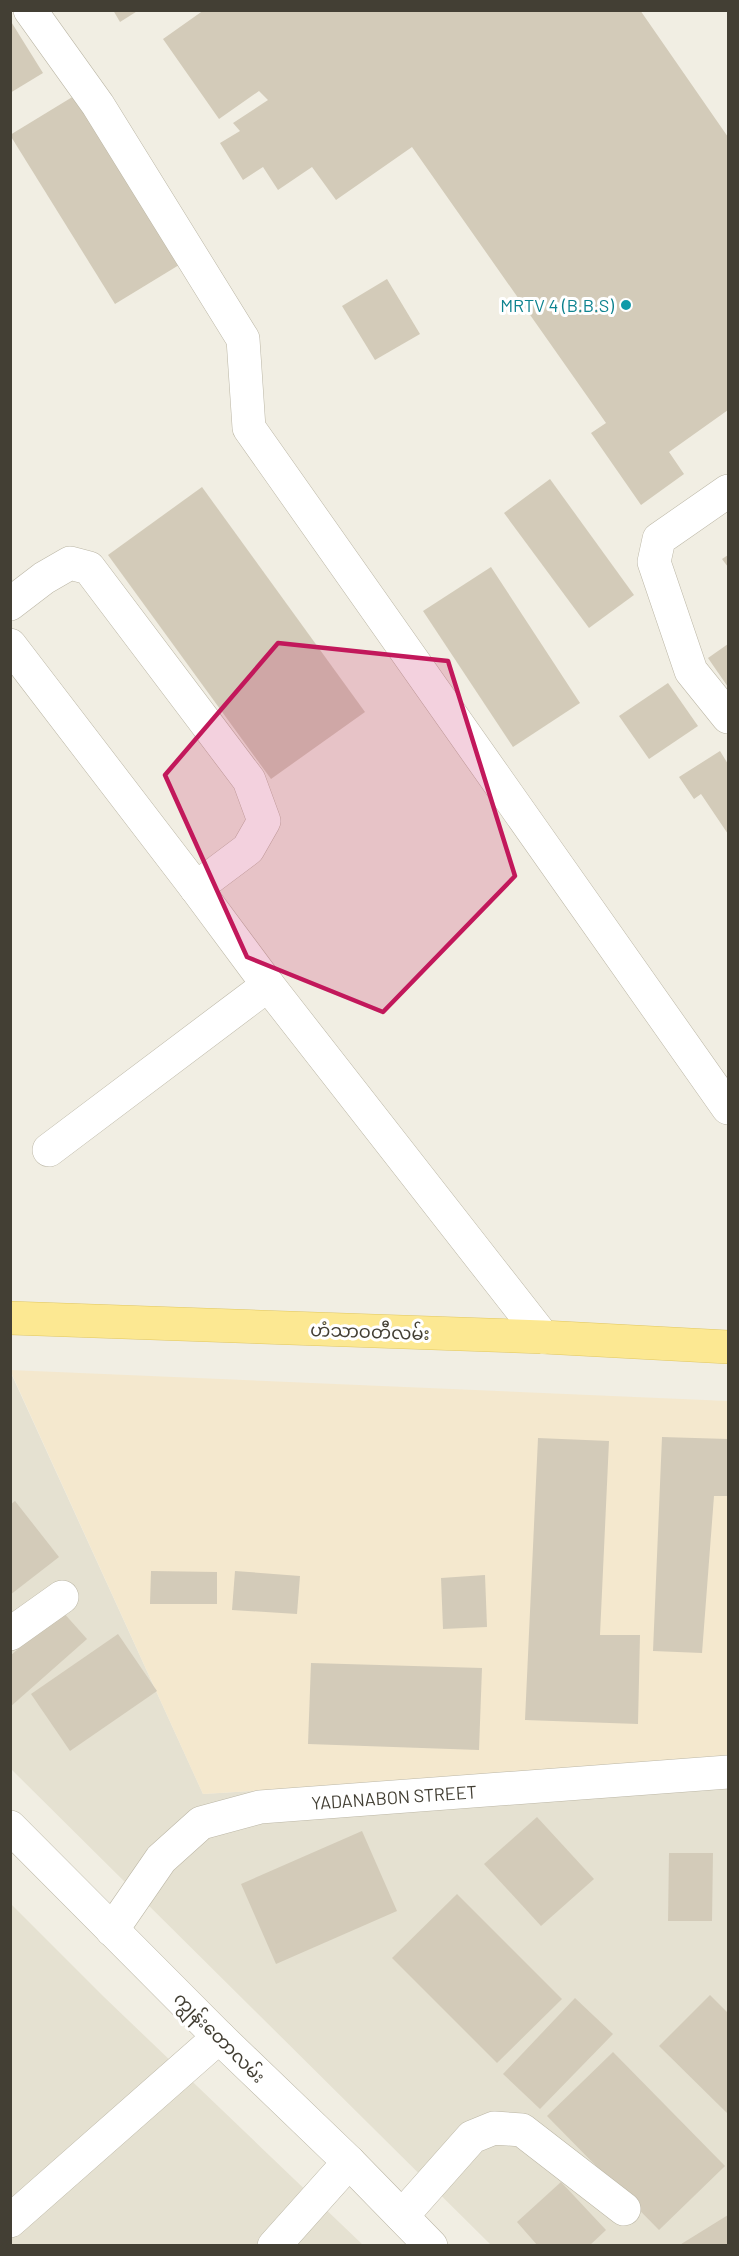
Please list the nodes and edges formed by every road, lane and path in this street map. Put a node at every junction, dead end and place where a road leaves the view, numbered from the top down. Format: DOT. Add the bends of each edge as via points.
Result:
graph roads {
  1 [pos="30,10"];
  2 [pos="729,491"];
  3 [pos="10,604"];
  4 [pos="10,645"];
  5 [pos="729,717"];
  6 [pos="196,888"];
  7 [pos="268,985"];
  8 [pos="729,1108"];
  9 [pos="49,1150"];
  10 [pos="10,1318"];
  11 [pos="543,1337"];
  12 [pos="729,1347"];
  13 [pos="62,1597"];
  14 [pos="10,1634"];
  15 [pos="729,1772"];
  16 [pos="10,1827"];
  17 [pos="112,1930"];
  18 [pos="219,2037"];
  19 [pos="349,2163"];
  20 [pos="624,2209"];
  21 [pos="402,2216"];
  22 [pos="10,2221"];
  23 [pos="274,2246"];
  24 [pos="431,2246"];
  1 -- 8 [label="street" via="98,105 243,339 249,428"];
  2 -- 5 [label="street" via="659,539 654,562 691,671"];
  3 -- 6 [label="street" via="70,563 89,568 249,780 264,821 248,849"];
  4 -- 6 [label="street"];
  6 -- 7 [label="street"];
  7 -- 9 [label="street"];
  7 -- 11 [label="street"];
  10 -- 11 [label="main road, ဟံသာဝတီလမ်း"];
  11 -- 12 [label="main road, ဟံသာဝတီလမ်း"];
  13 -- 14 [label="street"];
  15 -- 17 [label="street, YADANABON STREET" via="260,1807 201,1823 161,1858"];
  16 -- 17 [label="street, ကျွန်းတောလမ်း"];
  17 -- 18 [label="street, ကျွန်းတောလမ်း"];
  18 -- 19 [label="street, ကျွန်းတောလမ်း"];
  18 -- 22 [label="street"];
  19 -- 21 [label="street, ကျွန်းတောလမ်း"];
  19 -- 23 [label="street"];
  20 -- 21 [label="street" via="522,2130 494,2128 472,2137"];
  21 -- 24 [label="street, ကျွန်းတောလမ်း"];
}
